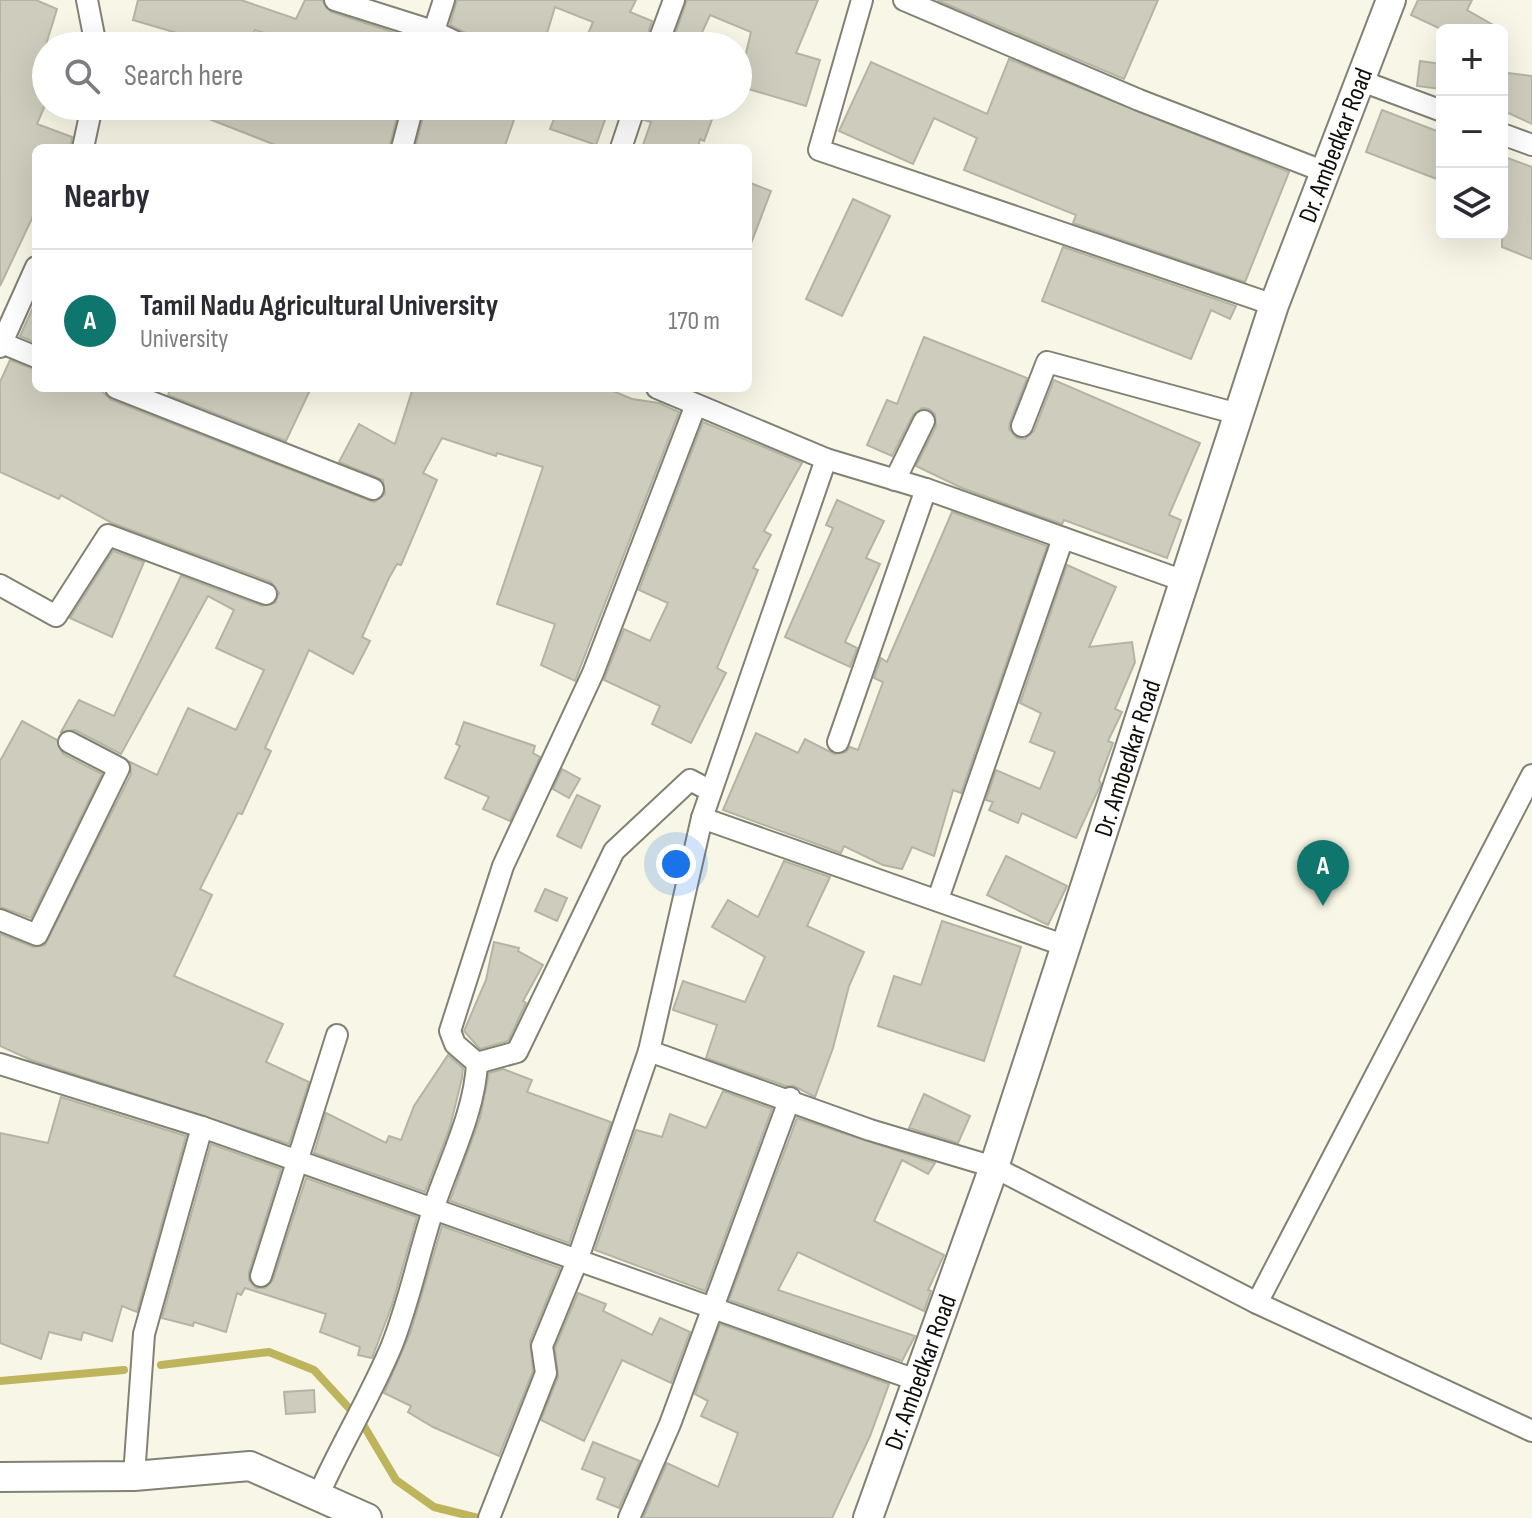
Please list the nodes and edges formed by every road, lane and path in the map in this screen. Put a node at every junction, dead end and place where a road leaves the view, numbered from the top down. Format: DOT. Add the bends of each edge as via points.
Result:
graph roads {
  1 [pos="87,0"];
  2 [pos="335,0"];
  3 [pos="444,0"];
  4 [pos="674,0"];
  5 [pos="862,0"];
  6 [pos="904,0"];
  7 [pos="1391,0"];
  8 [pos="93,32"];
  9 [pos="416,32"];
  10 [pos="433,32"];
  11 [pos="662,32"];
  12 [pos="1359,80"];
  13 [pos="1436,109"];
  14 [pos="89,120"];
  15 [pos="409,120"];
  16 [pos="629,120"];
  17 [pos="1508,136"];
  18 [pos="84,144"];
  19 [pos="403,144"];
  20 [pos="622,144"];
  21 [pos="1532,145"];
  22 [pos="1325,172"];
  23 [pos="32,276"];
  24 [pos="1274,305"];
  25 [pos="1,345"];
  26 [pos="32,356"];
  27 [pos="126,392"];
  28 [pos="665,392"];
  29 [pos="695,407"];
  30 [pos="1238,414"];
  31 [pos="924,421"];
  32 [pos="1022,426"];
  33 [pos="826,459"];
  34 [pos="895,480"];
  35 [pos="373,489"];
  36 [pos="926,489"];
  37 [pos="1063,538"];
  38 [pos="1184,581"];
  39 [pos="0,585"];
  40 [pos="266,594"];
  41 [pos="69,742"];
  42 [pos="838,742"];
  43 [pos="1532,775"];
  44 [pos="711,791"];
  45 [pos="702,818"];
  46 [pos="938,899"];
  47 [pos="0,920"];
  48 [pos="1066,946"];
  49 [pos="337,1035"];
  50 [pos="649,1051"];
  51 [pos="477,1063"];
  52 [pos="0,1064"];
  53 [pos="790,1098"];
  54 [pos="202,1127"];
  55 [pos="295,1161"];
  56 [pos="994,1167"];
  57 [pos="432,1211"];
  58 [pos="577,1261"];
  59 [pos="261,1276"];
  60 [pos="1257,1303"];
  61 [pos="711,1310"];
  62 [pos="916,1380"];
  63 [pos="1532,1431"];
  64 [pos="134,1476"];
  65 [pos="0,1477"];
  66 [pos="319,1494"];
  67 [pos="367,1518"];
  68 [pos="489,1518"];
  69 [pos="629,1518"];
  70 [pos="868,1518"];
  1 -- 8 [label="street"];
  2 -- 9 [label="street"];
  3 -- 10 [label="street"];
  4 -- 11 [label="street"];
  5 -- 24 [label="street" via="819,150"];
  6 -- 22 [label="street"];
  7 -- 12 [label="street, Dr. Ambedkar Road"];
  12 -- 13 [label="street"];
  12 -- 22 [label="street, Dr. Ambedkar Road"];
  14 -- 18 [label="street"];
  15 -- 19 [label="street"];
  16 -- 20 [label="street"];
  17 -- 21 [label="street"];
  22 -- 24 [label="street, Dr. Ambedkar Road"];
  23 -- 25 [label="street"];
  24 -- 30 [label="street, Dr. Ambedkar Road"];
  25 -- 26 [label="street"];
  27 -- 35 [label="street"];
  28 -- 29 [label="street"];
  29 -- 33 [label="street"];
  29 -- 51 [label="street" via="593,673 503,866 450,1031 455,1044"];
  30 -- 32 [label="street" via="1047,362"];
  30 -- 38 [label="street, Dr. Ambedkar Road"];
  31 -- 34 [label="street"];
  33 -- 34 [label="street"];
  33 -- 44 [label="street"];
  34 -- 36 [label="street"];
  36 -- 37 [label="street"];
  36 -- 42 [label="street"];
  37 -- 38 [label="street"];
  37 -- 46 [label="street"];
  38 -- 48 [label="street, Dr. Ambedkar Road"];
  39 -- 40 [label="street" via="56,616 108,535"];
  41 -- 47 [label="street" via="119,768 37,935"];
  43 -- 60 [label="street"];
  44 -- 45 [label="street"];
  44 -- 51 [label="street" via="690,780 614,851 517,1052"];
  45 -- 46 [label="street"];
  45 -- 50 [label="street"];
  46 -- 48 [label="street"];
  48 -- 56 [label="street, Dr. Ambedkar Road"];
  49 -- 55 [label="street"];
  50 -- 53 [label="street"];
  50 -- 58 [label="street"];
  51 -- 57 [label="street" via="469,1107"];
  52 -- 54 [label="street"];
  53 -- 56 [label="street" via="870,1130"];
  53 -- 61 [label="street"];
  54 -- 55 [label="street"];
  54 -- 64 [label="street" via="144,1334"];
  55 -- 57 [label="street"];
  55 -- 59 [label="street"];
  56 -- 60 [label="street"];
  56 -- 62 [label="street, Dr. Ambedkar Road"];
  57 -- 58 [label="street"];
  57 -- 66 [label="street" via="391,1347"];
  58 -- 61 [label="street"];
  58 -- 68 [label="street" via="542,1346 546,1373"];
  60 -- 63 [label="street"];
  61 -- 62 [label="street"];
  61 -- 69 [label="street"];
  62 -- 70 [label="street, Dr. Ambedkar Road"];
  64 -- 65 [label="street"];
  64 -- 66 [label="street" via="250,1466"];
  66 -- 67 [label="street"];
}
